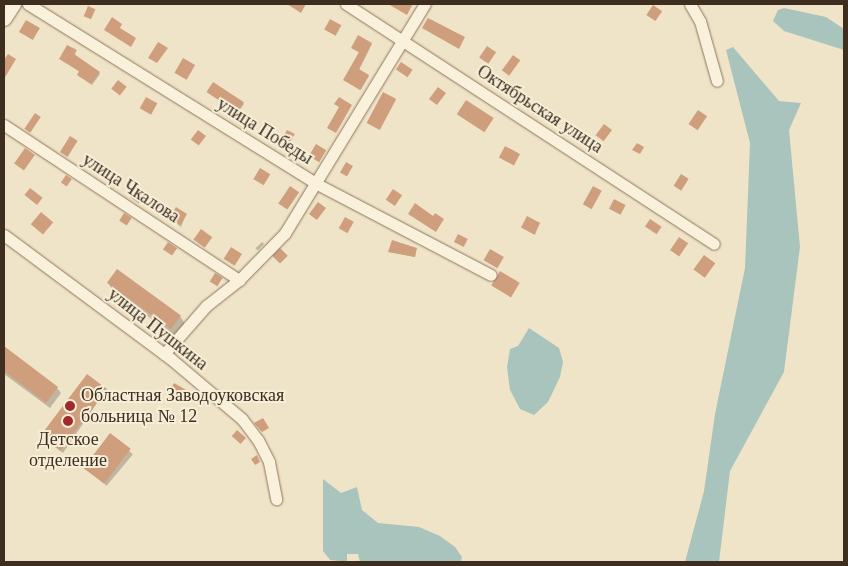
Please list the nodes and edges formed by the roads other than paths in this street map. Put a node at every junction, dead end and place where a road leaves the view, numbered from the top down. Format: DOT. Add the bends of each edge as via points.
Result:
graph roads {
  1 [pos="12,4"];
  2 [pos="28,4"];
  3 [pos="346,4"];
  4 [pos="425,4"];
  5 [pos="690,4"];
  6 [pos="4,18"];
  7 [pos="403,40"];
  8 [pos="717,81"];
  9 [pos="4,125"];
  10 [pos="316,184"];
  11 [pos="4,235"];
  12 [pos="714,244"];
  13 [pos="491,275"];
  14 [pos="239,280"];
  15 [pos="164,354"];
  16 [pos="276,499"];
  1 -- 6 [label="street"];
  2 -- 10 [label="street, улица Победы"];
  3 -- 7 [label="street, Октябрьская улица"];
  4 -- 7 [label="street"];
  5 -- 8 [label="street" via="700,22"];
  7 -- 10 [label="street"];
  7 -- 12 [label="street, Октябрьская улица"];
  9 -- 14 [label="street, улица Чкалова"];
  10 -- 13 [label="street, улица Победы"];
  10 -- 14 [label="street" via="285,233"];
  11 -- 15 [label="street, улица Пушкина"];
  14 -- 15 [label="street" via="206,306"];
  15 -- 16 [label="street, улица Пушкина" via="242,419 269,462"];
}
